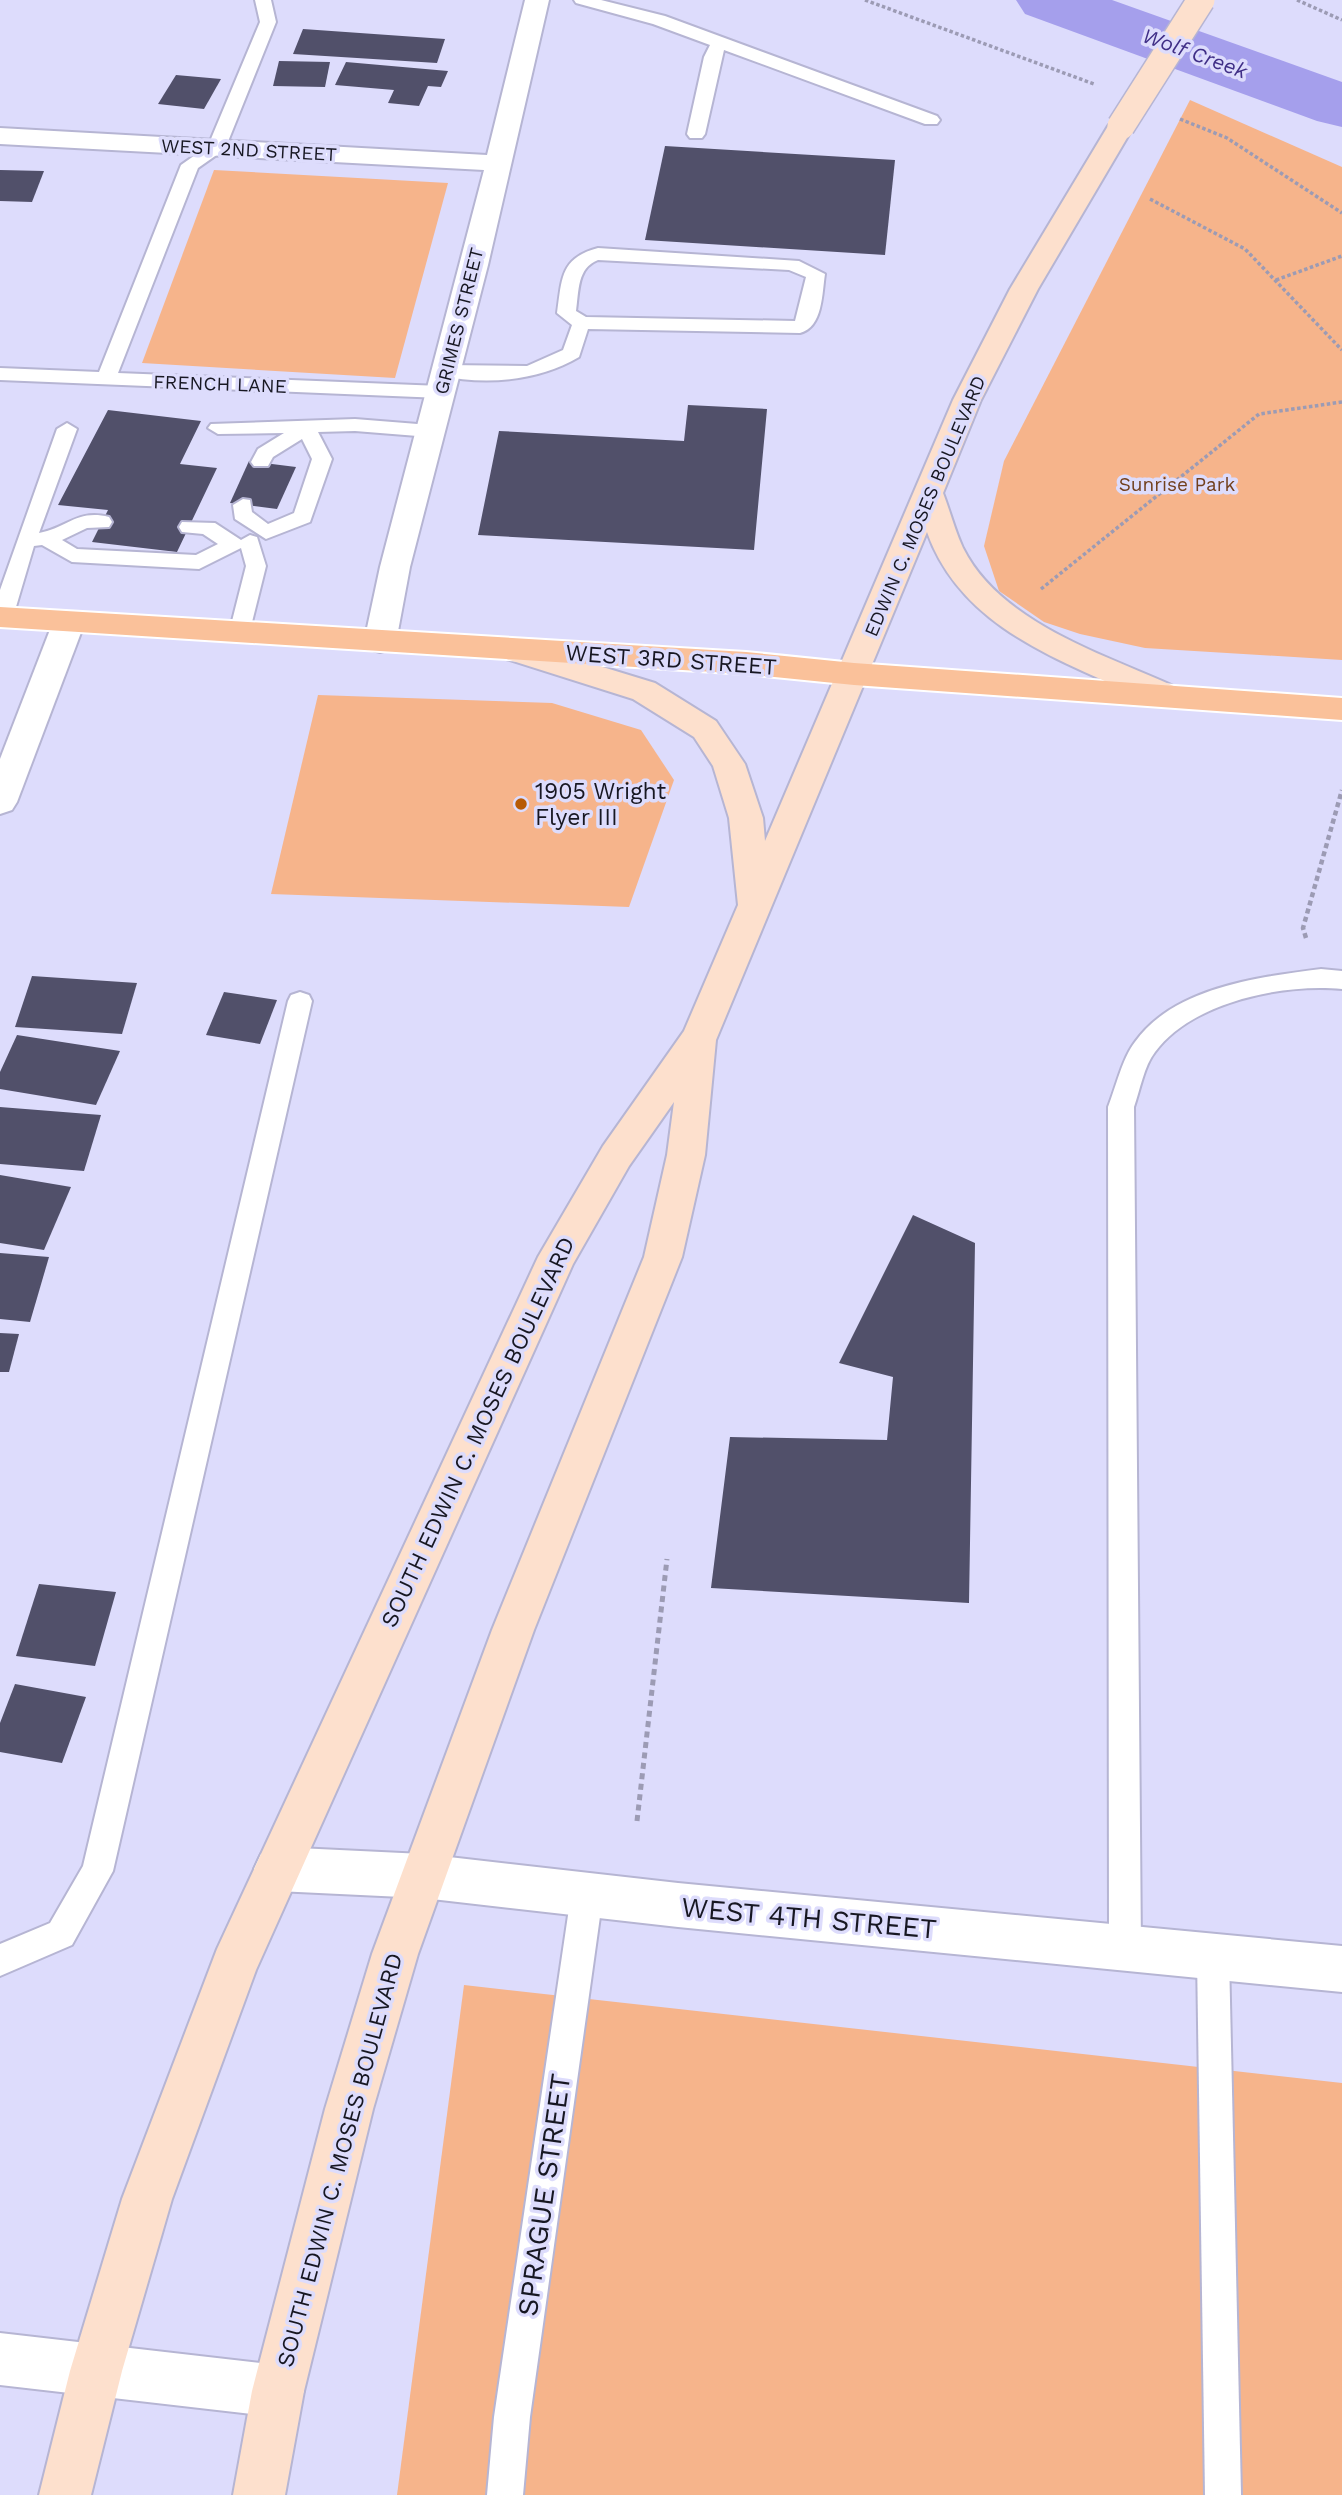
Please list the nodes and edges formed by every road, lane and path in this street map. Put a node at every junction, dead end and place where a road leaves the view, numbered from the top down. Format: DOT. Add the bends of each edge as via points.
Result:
graph roads {
  1 [pos="263,0"];
  2 [pos="537,0"];
  3 [pos="582,0"];
  4 [pos="1201,0"];
  5 [pos="1297,0"];
  6 [pos="1342,20"];
  7 [pos="720,42"];
  8 [pos="932,120"];
  9 [pos="696,134"];
  10 [pos="0,136"];
  11 [pos="216,149"];
  12 [pos="498,163"];
  13 [pos="1150,199"];
  14 [pos="1342,256"];
  15 [pos="1276,280"];
  16 [pos="582,323"];
  17 [pos="1342,350"];
  18 [pos="0,374"];
  19 [pos="106,380"];
  20 [pos="444,381"];
  21 [pos="1342,402"];
  22 [pos="218,428"];
  23 [pos="306,428"];
  24 [pos="67,429"];
  25 [pos="430,431"];
  26 [pos="261,462"];
  27 [pos="928,493"];
  28 [pos="243,505"];
  29 [pos="102,522"];
  30 [pos="188,527"];
  31 [pos="36,539"];
  32 [pos="250,540"];
  33 [pos="1033,595"];
  34 [pos="1,617"];
  35 [pos="69,622"];
  36 [pos="240,633"];
  37 [pos="380,642"];
  38 [pos="511,650"];
  39 [pos="854,674"];
  40 [pos="1167,696"];
  41 [pos="1342,709"];
  42 [pos="1342,790"];
  43 [pos="0,802"];
  44 [pos="756,909"];
  45 [pos="1331,979"];
  46 [pos="300,1001"];
  47 [pos="700,1037"];
  48 [pos="667,1559"];
  49 [pos="637,1821"];
  50 [pos="277,1869"];
  51 [pos="424,1876"];
  52 [pos="587,1895"];
  53 [pos="1125,1948"];
  54 [pos="1213,1956"];
  55 [pos="0,1960"];
  56 [pos="1342,1969"];
  57 [pos="0,2359"];
  58 [pos="96,2371"];
  59 [pos="278,2392"];
  60 [pos="65,2495"];
  61 [pos="259,2495"];
  62 [pos="505,2495"];
  63 [pos="1223,2495"];
  1 -- 11 [label="lane" via="268,22"];
  2 -- 12 [label="street, GRIMES STREET"];
  3 -- 7 [label="lane" via="627,9"];
  4 -- 27 [label="main road, EDWIN C. MOSES BOULEVARD, bridge" via="1018,302 967,400"];
  5 -- 6 [label="path"];
  7 -- 8 [label="lane"];
  7 -- 9 [label="lane" via="712,57"];
  10 -- 11 [label="street, WEST 2ND STREET"];
  11 -- 12 [label="street, WEST 2ND STREET"];
  11 -- 19 [label="lane" via="190,165"];
  12 -- 20 [label="street, GRIMES STREET"];
  13 -- 15 [label="path" via="1245,250"];
  14 -- 15 [label="path"];
  15 -- 17 [label="path"];
  16 -- 16 [label="lane" via="800,327 807,320 816,274 792,265 583,256 576,264 566,313"];
  16 -- 20 [label="lane, FRENCH LANE" via="572,354 555,365 525,374"];
  18 -- 19 [label="lane, FRENCH LANE"];
  19 -- 20 [label="lane, FRENCH LANE"];
  20 -- 25 [label="street, GRIMES STREET"];
  21 -- 33 [label="path" via="1259,414"];
  22 -- 23 [label="lane"];
  23 -- 25 [label="lane" via="355,425"];
  23 -- 26 [label="lane" via="264,453"];
  23 -- 32 [label="lane" via="322,459 303,517"];
  24 -- 31 [label="lane"];
  25 -- 37 [label="street, GRIMES STREET"];
  27 -- 39 [label="main road, EDWIN C. MOSES BOULEVARD"];
  27 -- 40 [label="main road" via="949,551 983,598 1021,628"];
  28 -- 32 [label="lane"];
  29 -- 31 [label="lane" via="84,521"];
  30 -- 32 [label="lane"];
  31 -- 32 [label="lane" via="72,555 199,562"];
  31 -- 34 [label="lane"];
  32 -- 36 [label="lane" via="256,566"];
  34 -- 35 [label="main road, WEST 3RD STREET"];
  35 -- 36 [label="main road, WEST 3RD STREET"];
  35 -- 43 [label="street"];
  36 -- 37 [label="main road, WEST 3RD STREET"];
  37 -- 38 [label="main road, WEST 3RD STREET"];
  38 -- 39 [label="main road, WEST 3RD STREET"];
  38 -- 44 [label="main road" via="644,691 705,729 729,764 746,818"];
  39 -- 40 [label="main road, WEST 3RD STREET"];
  39 -- 44 [label="main road, EDWIN C. MOSES BOULEVARD"];
  40 -- 41 [label="main road, WEST 3RD STREET"];
  42 -- 45 [label="path" via="1303,928"];
  44 -- 47 [label="main road, EDWIN C. MOSES BOULEVARD"];
  45 -- 53 [label="lane" via="1259,986 1190,1007 1144,1047 1121,1107"];
  46 -- 55 [label="lane" via="97,1871 61,1934"];
  47 -- 50 [label="main road, SOUTH EDWIN C. MOSES BOULEVARD" via="616,1156 557,1257"];
  47 -- 51 [label="main road, SOUTH EDWIN C. MOSES BOULEVARD" via="686,1155 663,1257 513,1630"];
  48 -- 49 [label="path"];
  50 -- 51 [label="street, WEST 4TH STREET"];
  50 -- 58 [label="main road, SOUTH EDWIN C. MOSES BOULEVARD" via="234,1965 147,2199"];
  51 -- 52 [label="street, WEST 4TH STREET"];
  51 -- 59 [label="main road, SOUTH EDWIN C. MOSES BOULEVARD" via="395,1954 349,2109"];
  52 -- 53 [label="street, WEST 4TH STREET"];
  52 -- 62 [label="lane, SPRAGUE STREET" via="512,2417"];
  53 -- 54 [label="street, WEST 4TH STREET"];
  54 -- 56 [label="street, WEST 4TH STREET"];
  54 -- 63 [label="lane"];
  57 -- 58 [label="street"];
  58 -- 59 [label="street"];
  58 -- 60 [label="main road, SOUTH EDWIN C. MOSES BOULEVARD"];
  59 -- 61 [label="main road, SOUTH EDWIN C. MOSES BOULEVARD"];
}
